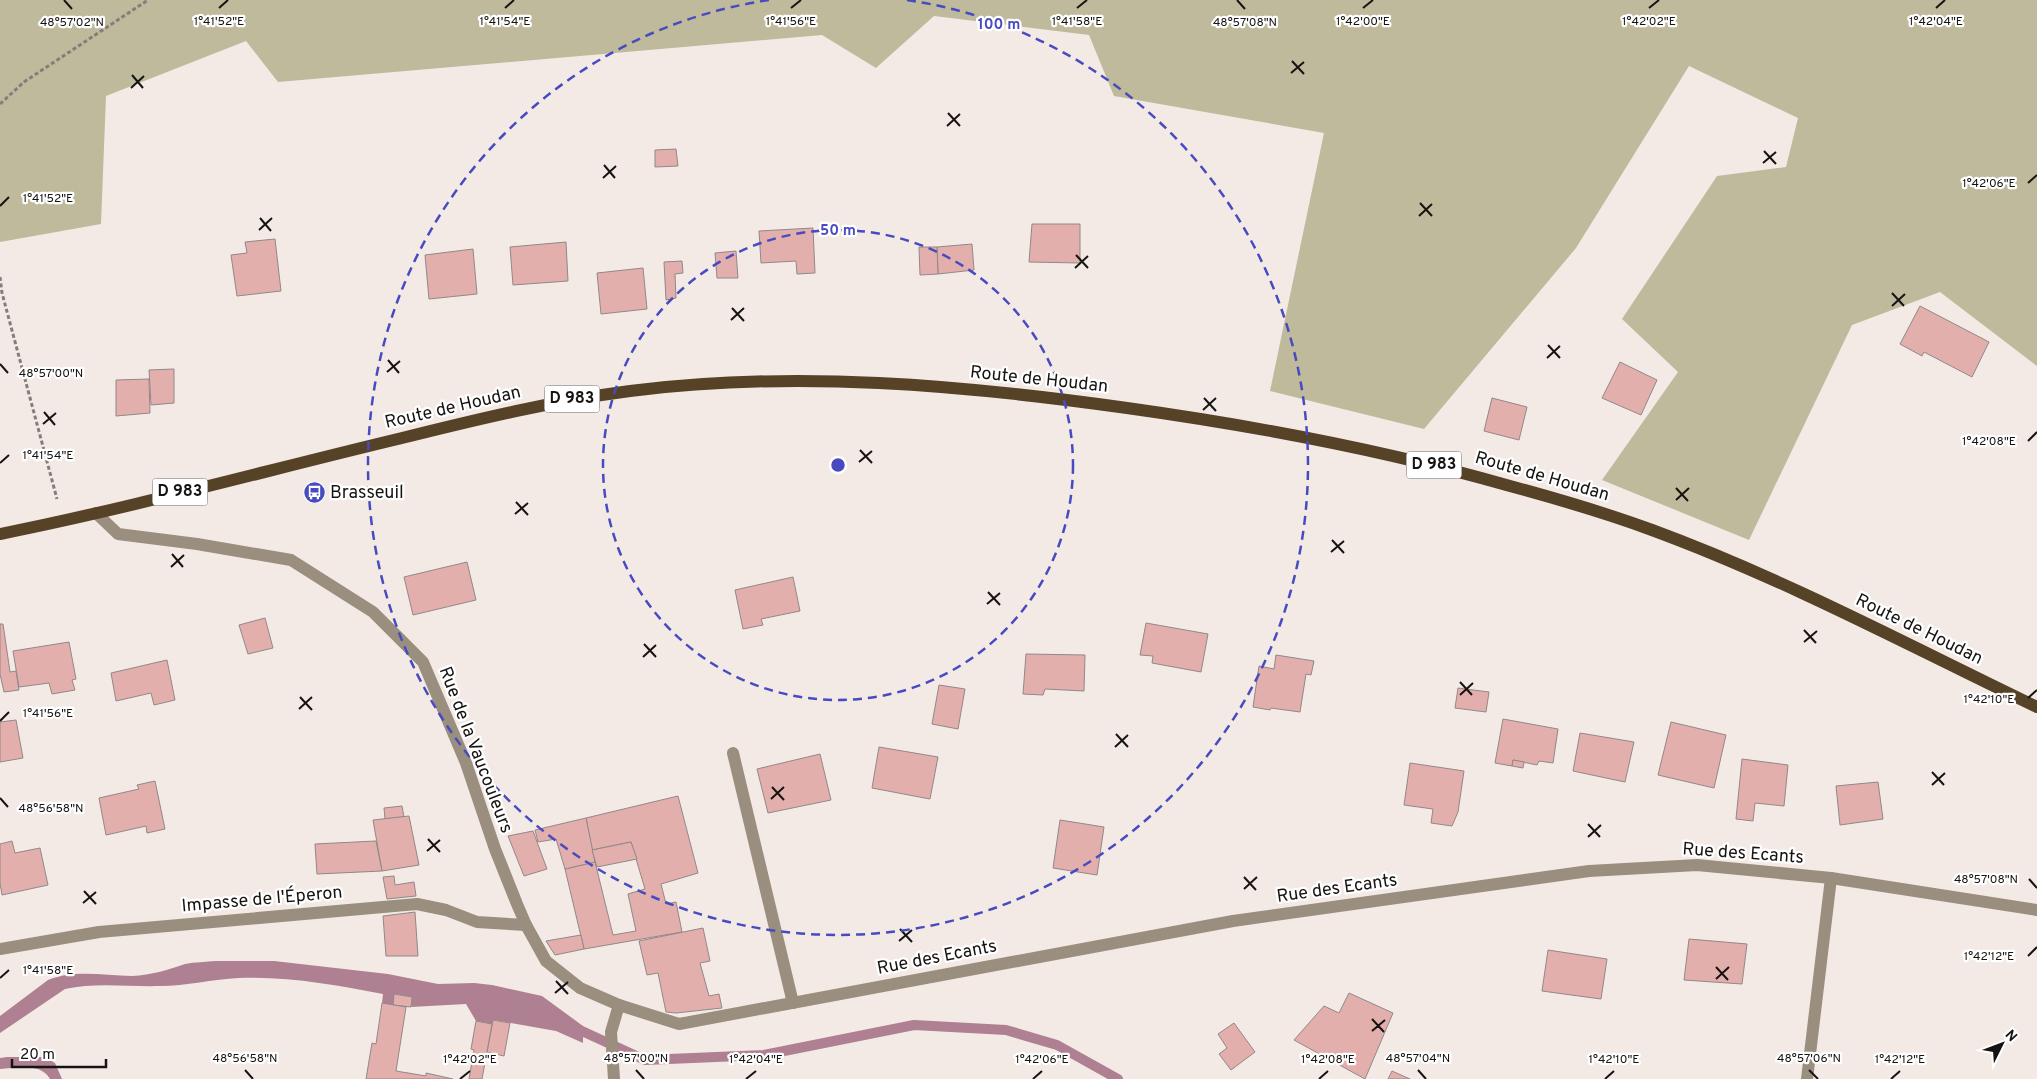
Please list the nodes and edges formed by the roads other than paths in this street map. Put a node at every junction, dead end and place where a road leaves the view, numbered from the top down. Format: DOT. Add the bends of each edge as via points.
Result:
graph roads {
  1 [pos="96,513"];
  2 [pos="0,534"];
  3 [pos="2037,707"];
  4 [pos="733,753"];
  5 [pos="1831,878"];
  6 [pos="2037,910"];
  7 [pos="526,925"];
  8 [pos="0,949"];
  9 [pos="793,1003"];
  10 [pos="619,1005"];
  11 [pos="614,1079"];
  12 [pos="1807,1079"];
  1 -- 2 [label="main road, Route de Houdan / D 983"];
  1 -- 3 [label="main road, Route de Houdan / D 983" via="506,413 636,390 799,382 911,385 988,392 1210,419 1347,444 1563,500 1649,528 1798,590"];
  1 -- 7 [label="street, Rue de la Vaucouleurs" via="118,534 291,560 373,612 423,662 466,763 495,849"];
  4 -- 9 [label="street"];
  5 -- 6 [label="street, Rue des Ecants"];
  5 -- 9 [label="street, Rue des Ecants" via="1697,865 1589,871 1233,921"];
  5 -- 12 [label="street"];
  7 -- 8 [label="street, Impasse de l'Éperon" via="477,922 446,910 417,904 100,932"];
  7 -- 10 [label="street, Rue de la Vaucouleurs" via="546,961 580,988"];
  9 -- 10 [label="street, Rue des Ecants" via="679,1024"];
  10 -- 11 [label="street" via="612,1032"];
}
